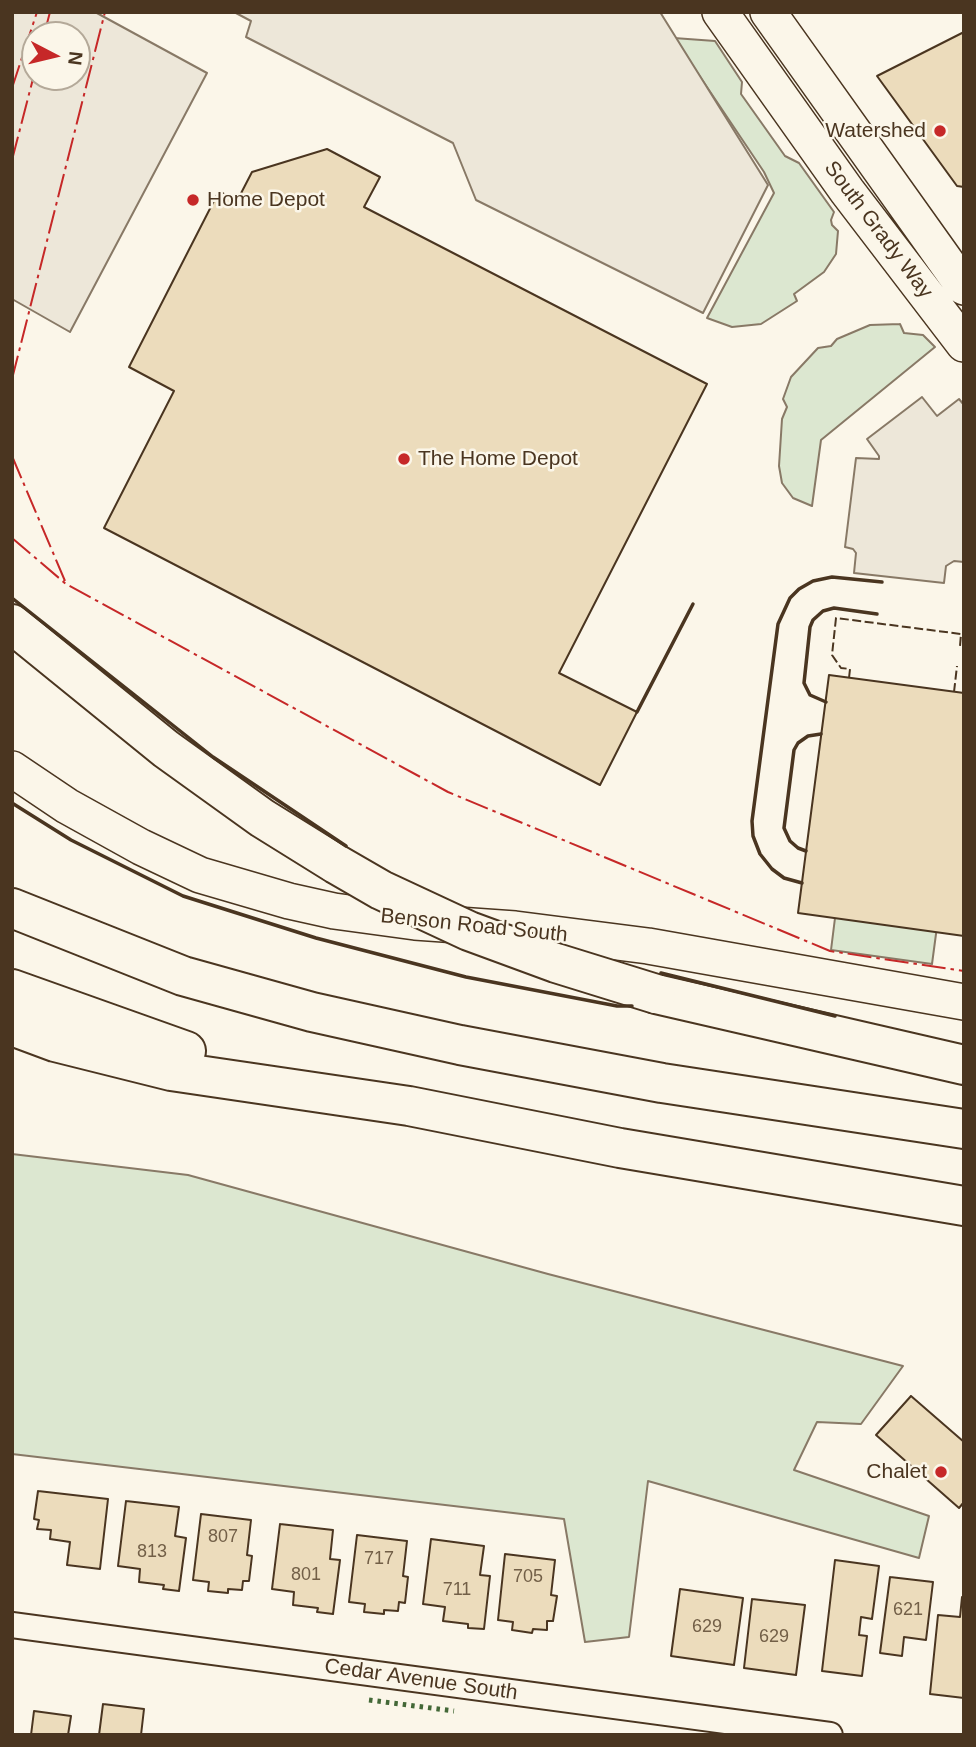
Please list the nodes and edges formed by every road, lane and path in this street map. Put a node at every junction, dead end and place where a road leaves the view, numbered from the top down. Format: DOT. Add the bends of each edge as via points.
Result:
graph roads {
  1 [pos="720,12"];
  2 [pos="768,12"];
  3 [pos="953,255"];
  4 [pos="906,267"];
  5 [pos="964,287"];
  6 [pos="964,344"];
  7 [pos="12,624"];
  8 [pos="12,769"];
  9 [pos="12,908"];
  10 [pos="12,989"];
  11 [pos="964,1002"];
  12 [pos="12,1026"];
  13 [pos="964,1065"];
  14 [pos="409,1106"];
  15 [pos="964,1129"];
  16 [pos="964,1206"];
  17 [pos="12,1625"];
  18 [pos="662,1724"];
  19 [pos="830,1735"];
  1 -- 4 [label="street, South Grady Way"];
  2 -- 3 [label="street, South Grady Way"];
  3 -- 4 [label="street"];
  3 -- 5 [label="street, South Grady Way"];
  4 -- 6 [label="street, South Grady Way"];
  7 -- 13 [label="highway, bridge" via="166,749 262,818 382,890 555,963 656,994"];
  8 -- 11 [label="street, Benson Road South" via="67,806 176,864 289,901 415,922 648,946"];
  9 -- 15 [label="highway" via="183,976 312,1012 662,1083"];
  10 -- 14 [label="highway" via="193,1054"];
  12 -- 14 [label="highway" via="55,1042 172,1070"];
  14 -- 16 [label="highway" via="620,1148"];
  17 -- 18 [label="street, Cedar Avenue South"];
  18 -- 19 [label="street, Cedar Avenue South"];
}
